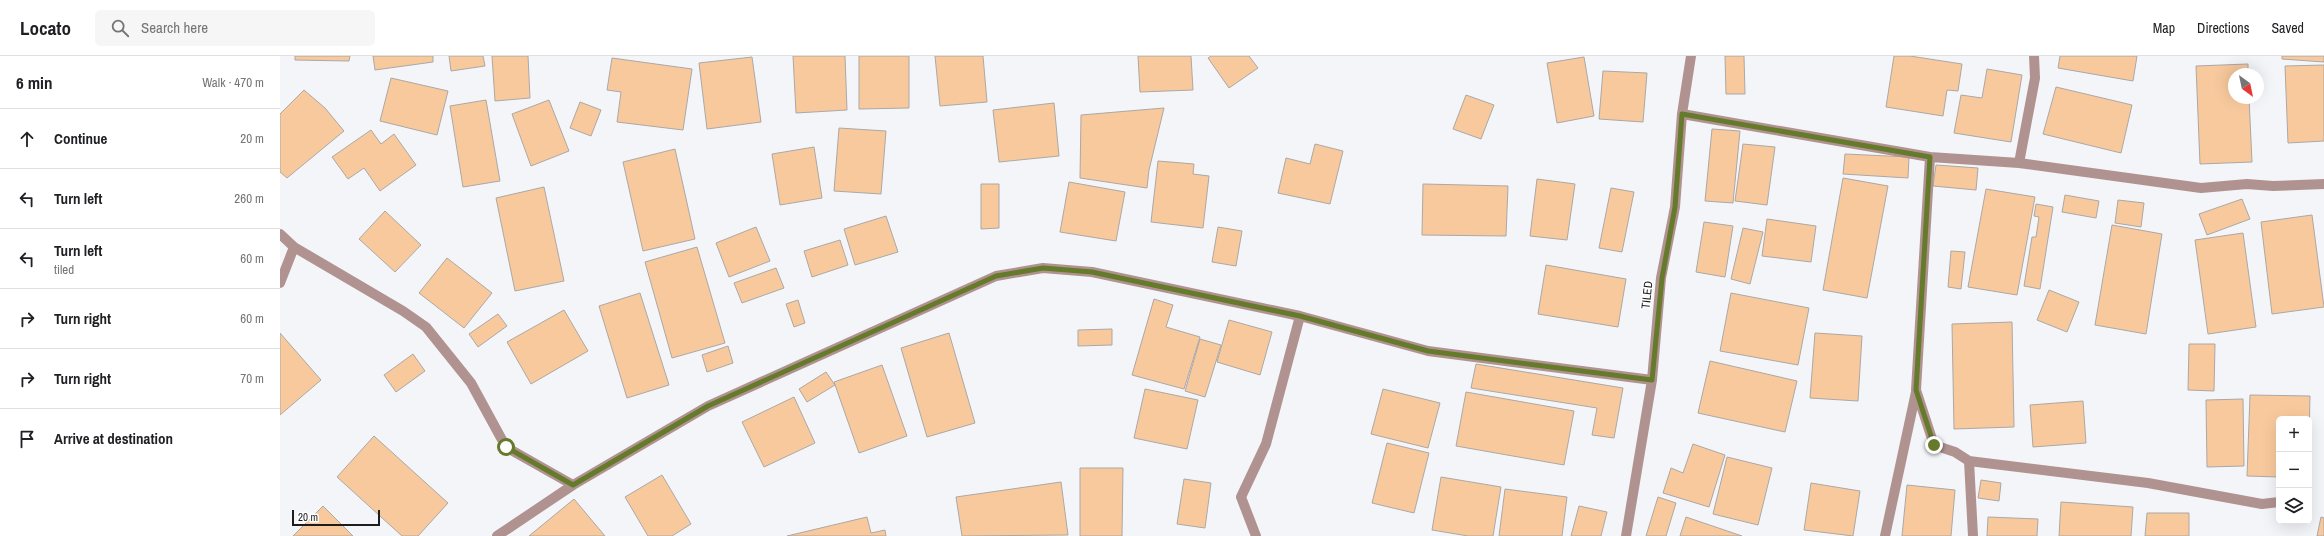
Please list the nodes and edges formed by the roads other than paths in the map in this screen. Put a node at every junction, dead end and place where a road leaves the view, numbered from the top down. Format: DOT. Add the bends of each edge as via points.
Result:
graph roads {
  1 [pos="1691,56"];
  2 [pos="2034,56"];
  3 [pos="1682,114"];
  4 [pos="1930,157"];
  5 [pos="2019,163"];
  6 [pos="2324,184"];
  7 [pos="280,234"];
  8 [pos="294,247"];
  9 [pos="280,283"];
  10 [pos="1300,316"];
  11 [pos="1652,380"];
  12 [pos="1916,390"];
  13 [pos="1969,461"];
  14 [pos="573,485"];
  15 [pos="2276,502"];
  16 [pos="497,536"];
  17 [pos="1256,536"];
  18 [pos="1626,536"];
  19 [pos="1885,536"];
  20 [pos="1973,536"];
  1 -- 3 [label="street, TILED"];
  2 -- 5 [label="street" via="2034,78"];
  3 -- 4 [label="street"];
  3 -- 11 [label="street, TILED" via="1675,207 1662,278"];
  4 -- 5 [label="street"];
  4 -- 12 [label="street"];
  5 -- 6 [label="street" via="2200,188 2247,184"];
  7 -- 8 [label="street"];
  8 -- 9 [label="street"];
  8 -- 14 [label="street" via="426,327 471,383 506,447"];
  10 -- 11 [label="street" via="1428,351"];
  10 -- 14 [label="street" via="1092,272 1043,268 996,276 708,406"];
  10 -- 17 [label="street" via="1266,444 1241,497"];
  11 -- 18 [label="street, TILED"];
  12 -- 13 [label="street" via="1934,445 1955,452"];
  12 -- 19 [label="street"];
  13 -- 15 [label="street" via="2148,482 2262,504"];
  13 -- 20 [label="street"];
  14 -- 16 [label="street"];
}
